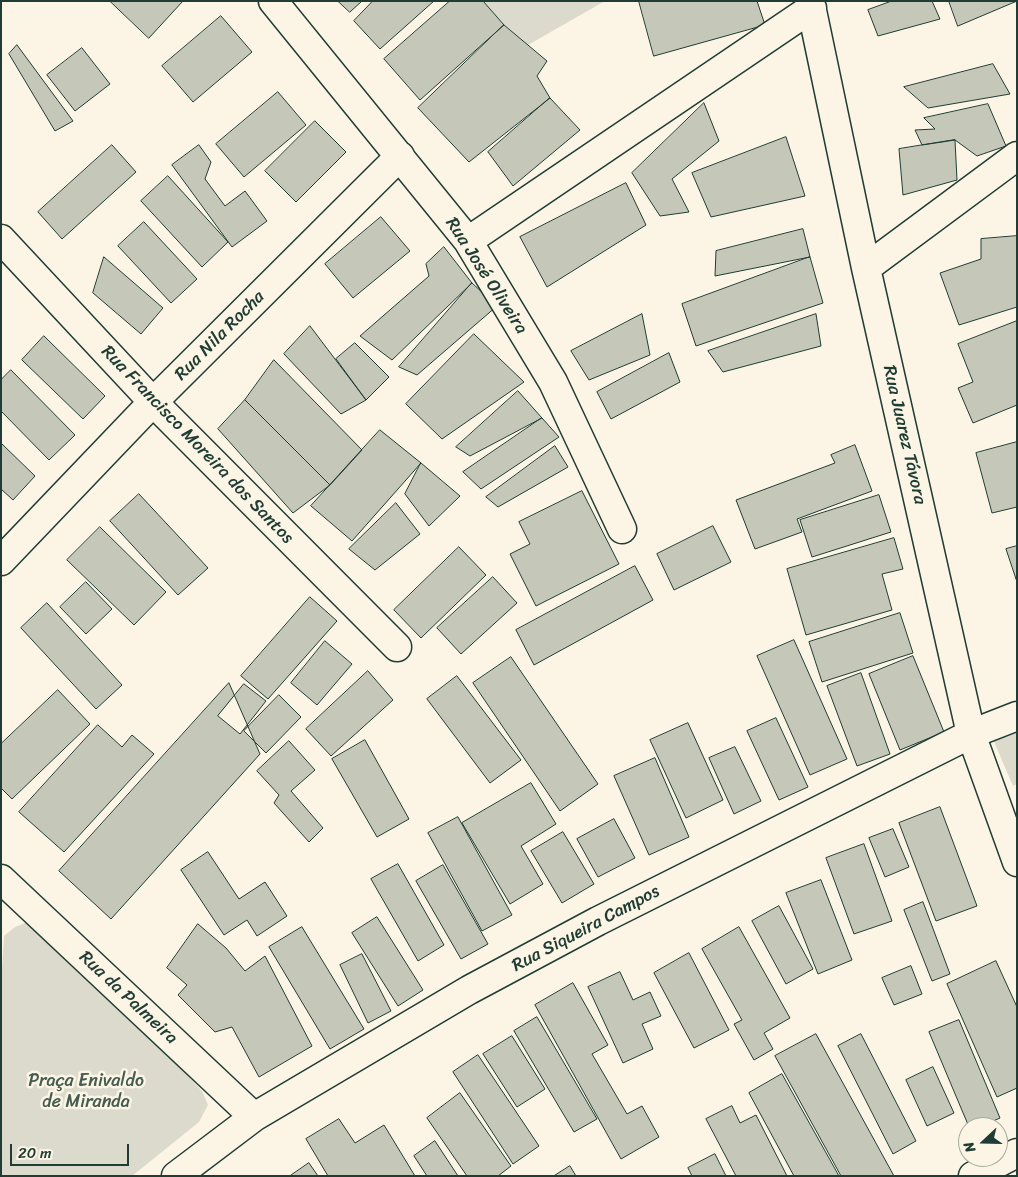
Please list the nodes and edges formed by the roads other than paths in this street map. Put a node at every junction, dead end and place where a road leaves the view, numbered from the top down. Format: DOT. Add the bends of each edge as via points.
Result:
graph roads {
  1 [pos="274,1"];
  2 [pos="811,4"];
  3 [pos="400,156"];
  4 [pos="1017,156"];
  5 [pos="1,238"];
  6 [pos="468,241"];
  7 [pos="866,268"];
  8 [pos="153,402"];
  9 [pos="622,529"];
  10 [pos="1,561"];
  11 [pos="396,647"];
  12 [pos="1017,716"];
  13 [pos="971,734"];
  14 [pos="1009,815"];
  15 [pos="1017,862"];
  16 [pos="1,878"];
  17 [pos="254,1117"];
  18 [pos="1017,1154"];
  19 [pos="176,1176"];
  20 [pos="973,1176"];
  1 -- 3 [label="street, Rua José Oliveira"];
  2 -- 6 [label="street"];
  2 -- 7 [label="street, Rua Juarez Távora"];
  3 -- 6 [label="street, Rua José Oliveira"];
  3 -- 8 [label="street, Rua Nila Rocha"];
  4 -- 7 [label="street"];
  5 -- 8 [label="street, Rua Francisco Moreira dos Santos"];
  6 -- 9 [label="street, Rua José Oliveira" via="553,382"];
  7 -- 13 [label="street, Rua Juarez Távora"];
  8 -- 10 [label="street, Rua Nila Rocha"];
  8 -- 11 [label="street, Rua Francisco Moreira dos Santos"];
  12 -- 13 [label="street, Rua Siqueira Campos"];
  13 -- 14 [label="street, Rua Juarez Távora"];
  13 -- 17 [label="street, Rua Siqueira Campos" via="598,921 469,990"];
  14 -- 15 [label="street, Rua Juarez Távora"];
  16 -- 17 [label="street, Rua da Palmeira"];
  17 -- 19 [label="street, Rua Siqueira Campos"];
  18 -- 20 [label="street"];
}
